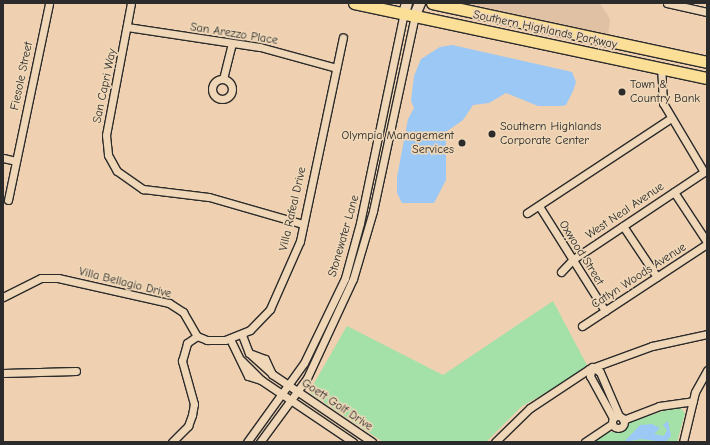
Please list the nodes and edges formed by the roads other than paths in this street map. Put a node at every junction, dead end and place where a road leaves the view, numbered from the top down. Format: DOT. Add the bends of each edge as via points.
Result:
graph roads {
  1 [pos="49,3"];
  2 [pos="131,3"];
  3 [pos="354,3"];
  4 [pos="420,3"];
  5 [pos="432,3"];
  6 [pos="667,3"];
  7 [pos="409,11"];
  8 [pos="707,12"];
  9 [pos="127,27"];
  10 [pos="343,37"];
  11 [pos="594,38"];
  12 [pos="232,44"];
  13 [pos="590,53"];
  14 [pos="707,62"];
  15 [pos="336,68"];
  16 [pos="661,69"];
  17 [pos="707,78"];
  18 [pos="223,79"];
  19 [pos="671,118"];
  20 [pos="3,158"];
  21 [pos="16,161"];
  22 [pos="674,192"];
  23 [pos="8,200"];
  24 [pos="539,206"];
  25 [pos="527,213"];
  26 [pos="303,224"];
  27 [pos="623,226"];
  28 [pos="707,243"];
  29 [pos="572,260"];
  30 [pos="561,272"];
  31 [pos="657,277"];
  32 [pos="3,297"];
  33 [pos="605,311"];
  34 [pos="582,326"];
  35 [pos="707,334"];
  36 [pos="242,335"];
  37 [pos="197,336"];
  38 [pos="230,339"];
  39 [pos="592,367"];
  40 [pos="76,370"];
  41 [pos="707,370"];
  42 [pos="3,373"];
  43 [pos="289,386"];
  44 [pos="298,393"];
  45 [pos="284,394"];
  46 [pos="611,397"];
  47 [pos="292,400"];
  48 [pos="603,401"];
  49 [pos="693,401"];
  50 [pos="617,420"];
  51 [pos="172,442"];
  52 [pos="247,442"];
  53 [pos="260,442"];
  54 [pos="353,442"];
  55 [pos="372,442"];
  56 [pos="495,442"];
  57 [pos="585,442"];
  58 [pos="683,442"];
  1 -- 21 [label="street, Fiesole Street"];
  2 -- 9 [label="street, San Capri Way"];
  3 -- 7 [label="main road, Southern Highlands Parkway"];
  4 -- 7 [label="main road"];
  5 -- 11 [label="main road, Southern Highlands Parkway"];
  6 -- 8 [label="street"];
  7 -- 13 [label="main road, Southern Highlands Parkway"];
  7 -- 43 [label="street, Stonewater Lane" via="348,266 318,338"];
  7 -- 44 [label="street, Stonewater Lane" via="362,252 338,316"];
  9 -- 12 [label="street, San Arezzo Place"];
  9 -- 26 [label="street, San Capri Way" via="106,135 108,155 117,171 143,189 209,197"];
  10 -- 15 [label="street, Villa Rafeal Drive"];
  11 -- 13 [label="main road"];
  11 -- 14 [label="main road, Southern Highlands Parkway"];
  12 -- 15 [label="street, San Arezzo Place" via="272,50"];
  12 -- 18 [label="street"];
  13 -- 16 [label="main road, Southern Highlands Parkway"];
  15 -- 26 [label="street, Villa Rafeal Drive"];
  16 -- 17 [label="main road, Southern Highlands Parkway"];
  16 -- 19 [label="street" via="661,93"];
  19 -- 22 [label="street, West Neal Avenue" via="704,172"];
  19 -- 24 [label="street"];
  20 -- 21 [label="street"];
  21 -- 23 [label="street, Fiesole Street"];
  22 -- 27 [label="street, West Neal Avenue"];
  22 -- 28 [label="street"];
  24 -- 25 [label="street"];
  24 -- 29 [label="street, Oxwood Street"];
  26 -- 36 [label="street, Villa Rafeal Drive" via="276,298 262,320"];
  27 -- 29 [label="street, West Neal Avenue"];
  27 -- 31 [label="street"];
  28 -- 31 [label="street, Catlyn Woods Avenue"];
  29 -- 30 [label="street, West Neal Avenue"];
  29 -- 33 [label="street, Oxwood Street"];
  31 -- 33 [label="street, Catlyn Woods Avenue"];
  32 -- 37 [label="street, Villa Bellagio Drive" via="41,278 58,278 169,303 183,312"];
  33 -- 34 [label="street, Catlyn Woods Avenue"];
  35 -- 39 [label="street" via="652,346"];
  36 -- 38 [label="street, Villa Rafeal Drive"];
  36 -- 43 [label="street, Goett Golf Drive" via="249,353"];
  37 -- 38 [label="street" via="216,341"];
  37 -- 51 [label="street" via="187,343 182,361 194,404 192,415 188,426"];
  38 -- 45 [label="street, Goett Golf Drive" via="240,359 261,380"];
  39 -- 46 [label="street" via="600,372"];
  39 -- 48 [label="street" via="590,376"];
  39 -- 56 [label="street" via="549,394"];
  40 -- 42 [label="street"];
  41 -- 49 [label="street"];
  43 -- 44 [label="street, Goett Golf Drive"];
  43 -- 45 [label="street, Stonewater Lane"];
  44 -- 47 [label="street, Stonewater Lane"];
  44 -- 55 [label="street, Goett Golf Drive"];
  45 -- 47 [label="street, Goett Golf Drive"];
  45 -- 52 [label="street, Stonewater Lane"];
  46 -- 48 [label="street"];
  46 -- 50 [label="street"];
  47 -- 53 [label="street, Stonewater Lane"];
  47 -- 54 [label="street, Goett Golf Drive"];
  48 -- 50 [label="street"];
  49 -- 50 [label="street" via="659,406"];
  49 -- 58 [label="street"];
  50 -- 57 [label="street"];
}
